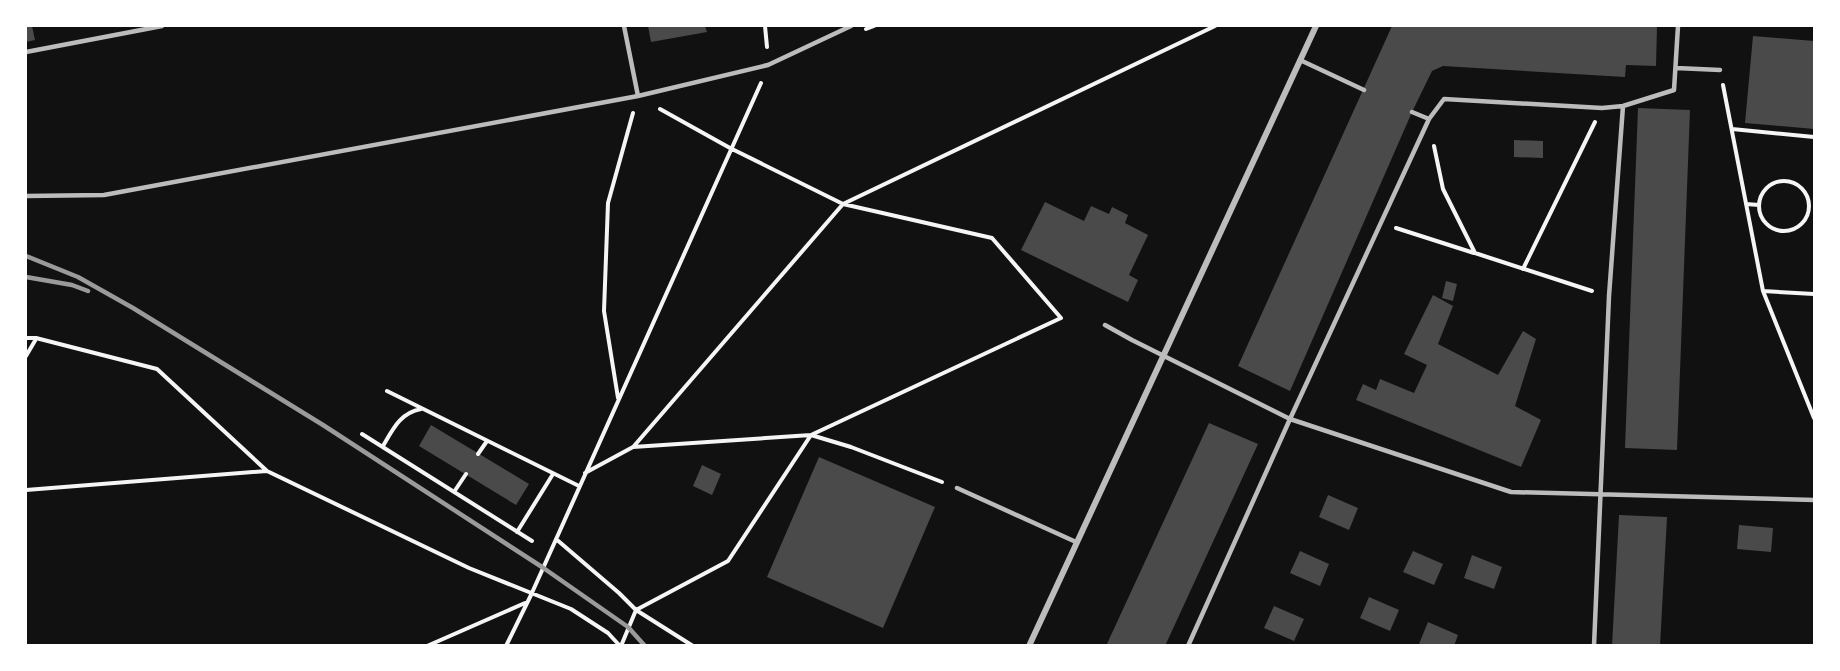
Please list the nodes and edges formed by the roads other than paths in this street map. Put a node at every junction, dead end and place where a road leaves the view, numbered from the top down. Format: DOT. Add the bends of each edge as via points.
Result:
graph roads {
  1 [pos="162,26"];
  2 [pos="624,26"];
  3 [pos="851,26"];
  4 [pos="1316,26"];
  5 [pos="1678,26"];
  6 [pos="26,52"];
  7 [pos="1300,60"];
  8 [pos="1676,68"];
  9 [pos="1720,70"];
  10 [pos="1364,90"];
  11 [pos="638,96"];
  12 [pos="1623,106"];
  13 [pos="1412,112"];
  14 [pos="1429,119"];
  15 [pos="26,196"];
  16 [pos="1105,325"];
  17 [pos="1162,356"];
  18 [pos="1290,419"];
  19 [pos="957,488"];
  20 [pos="1601,494"];
  21 [pos="1815,500"];
  22 [pos="1076,542"];
  23 [pos="1029,645"];
  24 [pos="1188,645"];
  25 [pos="1594,645"];
  1 -- 6 [label="lane"];
  2 -- 11 [label="lane"];
  3 -- 11 [label="lane" via="768,65"];
  4 -- 7 [label="street"];
  5 -- 8 [label="lane"];
  7 -- 10 [label="lane"];
  7 -- 17 [label="street"];
  8 -- 9 [label="lane"];
  8 -- 12 [label="lane" via="1674,90"];
  11 -- 15 [label="lane" via="104,195"];
  12 -- 14 [label="lane" via="1444,99"];
  12 -- 20 [label="lane" via="1609,296"];
  13 -- 14 [label="lane"];
  14 -- 18 [label="lane"];
  16 -- 17 [label="lane"];
  17 -- 18 [label="lane"];
  17 -- 22 [label="street"];
  18 -- 20 [label="lane" via="1511,492"];
  18 -- 24 [label="lane"];
  19 -- 22 [label="lane"];
  20 -- 21 [label="lane"];
  20 -- 25 [label="lane"];
  22 -- 23 [label="street"];
}
